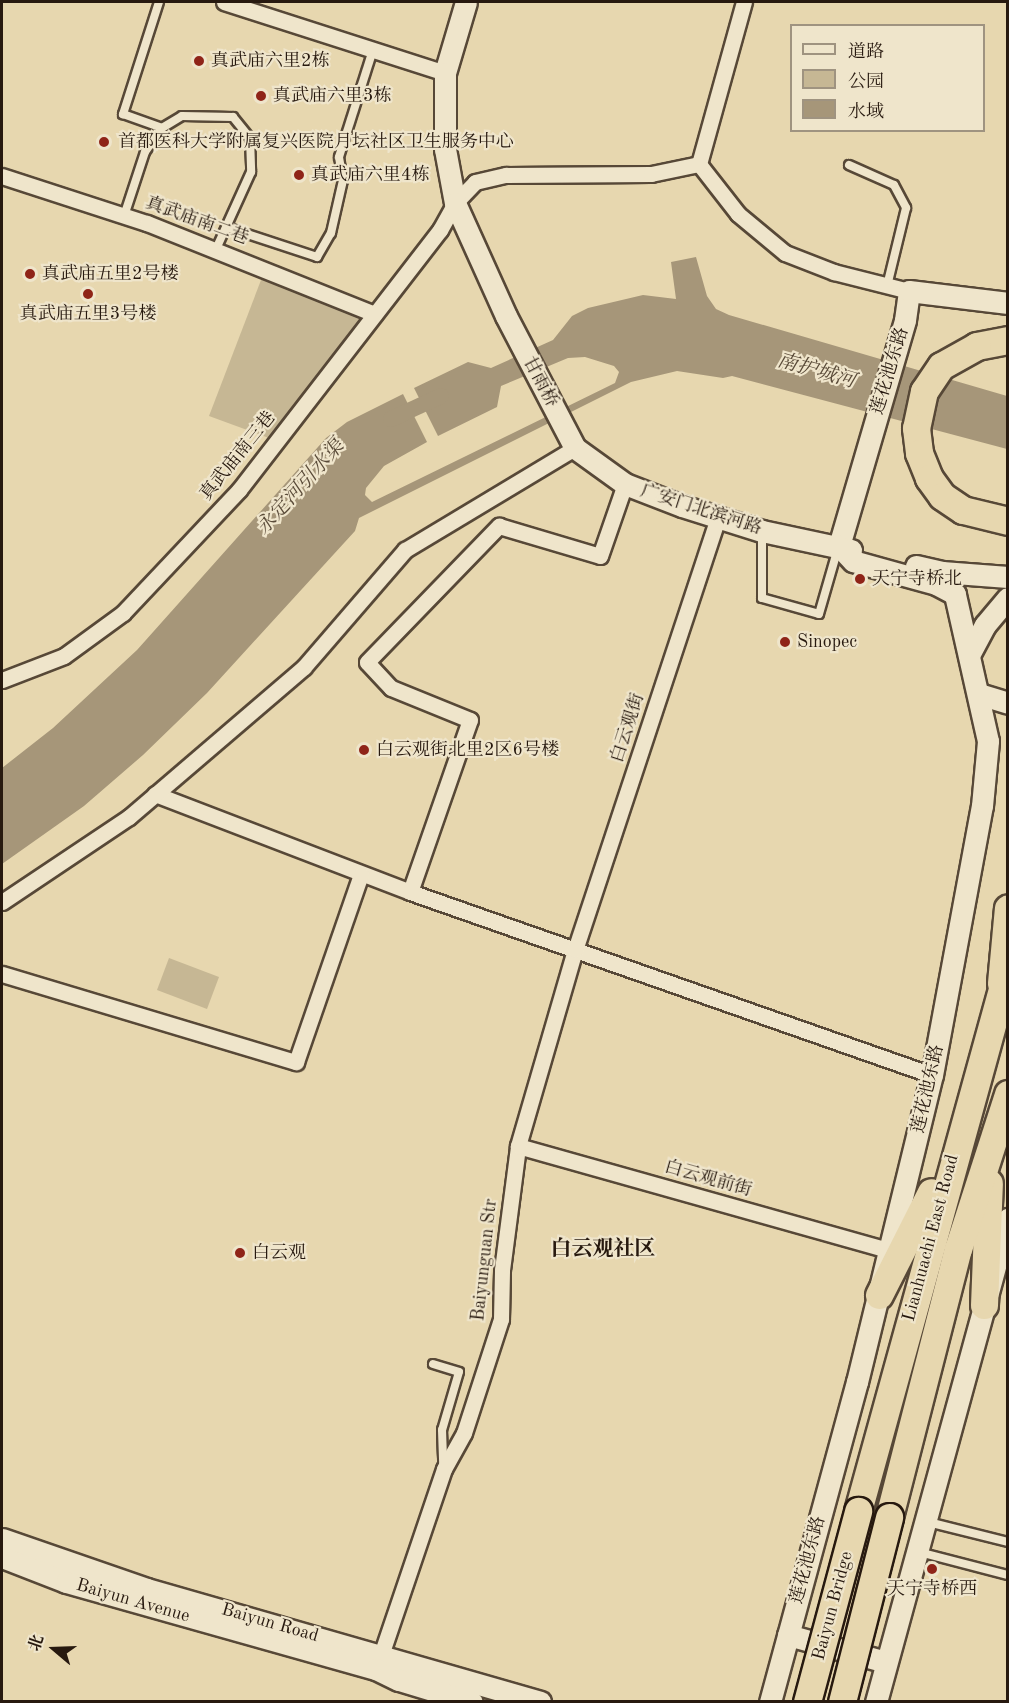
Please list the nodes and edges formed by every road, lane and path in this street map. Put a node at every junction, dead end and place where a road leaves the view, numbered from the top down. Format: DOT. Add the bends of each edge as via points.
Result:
graph roads {
  1 [pos="159,2"];
  2 [pos="224,2"];
  3 [pos="466,2"];
  4 [pos="744,2"];
  5 [pos="373,50"];
  6 [pos="445,73"];
  7 [pos="162,128"];
  8 [pos="699,164"];
  9 [pos="849,165"];
  10 [pos="2,176"];
  11 [pos="455,203"];
  12 [pos="124,216"];
  13 [pos="226,227"];
  14 [pos="216,249"];
  15 [pos="888,286"];
  16 [pos="909,291"];
  17 [pos="1008,303"];
  18 [pos="375,314"];
  19 [pos="1008,340"];
  20 [pos="575,448"];
  21 [pos="625,484"];
  22 [pos="718,518"];
  23 [pos="1008,520"];
  24 [pos="762,531"];
  25 [pos="839,546"];
  26 [pos="1008,577"];
  27 [pos="1008,598"];
  28 [pos="969,655"];
  29 [pos="2,680"];
  30 [pos="978,694"];
  31 [pos="1008,703"];
  32 [pos="155,794"];
  33 [pos="361,874"];
  34 [pos="410,892"];
  35 [pos="2,902"];
  36 [pos="1008,908"];
  37 [pos="575,950"];
  38 [pos="2,975"];
  39 [pos="1004,975"];
  40 [pos="932,1075"];
  41 [pos="1008,1094"];
  42 [pos="956,1142"];
  43 [pos="518,1146"];
  44 [pos="991,1148"];
  45 [pos="1008,1219"];
  46 [pos="889,1250"];
  47 [pos="879,1295"];
  48 [pos="984,1305"];
  49 [pos="433,1364"];
  50 [pos="444,1469"];
  51 [pos="858,1511"];
  52 [pos="889,1517"];
  53 [pos="926,1522"];
  54 [pos="2,1539"];
  55 [pos="1008,1542"];
  56 [pos="918,1552"];
  57 [pos="2,1557"];
  58 [pos="1008,1575"];
  59 [pos="788,1635"];
  60 [pos="886,1662"];
  61 [pos="378,1663"];
  62 [pos="472,1701"];
  63 [pos="540,1701"];
  64 [pos="770,1701"];
  65 [pos="807,1701"];
  66 [pos="842,1701"];
  67 [pos="876,1701"];
  1 -- 7 [label="lane" via="123,114"];
  2 -- 5 [label="street"];
  3 -- 6 [label="street, 甘雨桥"];
  4 -- 8 [label="street"];
  5 -- 6 [label="street"];
  5 -- 13 [label="lane" via="339,157 343,180 331,233 317,257"];
  6 -- 11 [label="street, 甘雨桥" via="445,149"];
  7 -- 12 [label="lane" via="145,152"];
  7 -- 13 [label="lane" via="182,116 233,117 250,138 251,172"];
  8 -- 11 [label="street, 真武庙南三巷" via="651,174 506,175 475,182"];
  8 -- 15 [label="street" via="738,214 785,253 834,272"];
  9 -- 15 [label="lane" via="894,185 906,208"];
  10 -- 12 [label="street, 真武庙南二巷"];
  11 -- 18 [label="street, 真武庙南三巷" via="440,230"];
  11 -- 20 [label="street, 甘雨桥" via="506,316"];
  12 -- 14 [label="street, 真武庙南二巷"];
  13 -- 14 [label="lane"];
  14 -- 18 [label="street, 真武庙南二巷"];
  15 -- 16 [label="street"];
  16 -- 17 [label="street"];
  16 -- 25 [label="street, 莲花池东路" via="905,320"];
  18 -- 29 [label="street, 真武庙南三巷" via="239,490 123,613 64,656"];
  19 -- 23 [label="highway" via="977,346 941,366 924,391 916,428 919,453 942,496 963,510"];
  20 -- 21 [label="street, 广安门北滨河路"];
  20 -- 32 [label="street" via="405,550 304,667"];
  21 -- 22 [label="street, 广安门北滨河路"];
  21 -- 34 [label="street" via="600,556 500,526 367,662 391,688 470,720"];
  22 -- 24 [label="street, 广安门北滨河路"];
  22 -- 37 [label="street, 白云观街"];
  24 -- 25 [label="street, 广安门北滨河路"];
  24 -- 25 [label="lane" via="762,598 819,614"];
  25 -- 26 [label="street" via="942,572"];
  25 -- 28 [label="street, 莲花池东路" via="853,561 936,584 955,594"];
  27 -- 28 [label="street" via="985,625"];
  28 -- 30 [label="street, 莲花池东路"];
  30 -- 31 [label="street"];
  30 -- 40 [label="street, 莲花池东路" via="988,741 982,806"];
  32 -- 33 [label="street"];
  32 -- 35 [label="street" via="129,817"];
  33 -- 34 [label="street"];
  33 -- 38 [label="street" via="296,1062"];
  34 -- 37 [label="street"];
  36 -- 39 [label="highway, Lianhuachi East Road"];
  37 -- 40 [label="street"];
  37 -- 43 [label="street, Baiyunguan Str"];
  39 -- 42 [label="highway, Lianhuachi East Road"];
  40 -- 46 [label="street, 莲花池东路"];
  41 -- 44 [label="highway, Lianhuachi East Road"];
  42 -- 47 [label="highway"];
  42 -- 51 [label="highway, Lianhuachi East Road"];
  43 -- 46 [label="street, 白云观前街"];
  43 -- 50 [label="street, Baiyunguan Str" via="502,1270 501,1319 464,1433"];
  44 -- 48 [label="highway"];
  44 -- 52 [label="highway, Lianhuachi East Road" via="958,1249"];
  45 -- 48 [label="street"];
  46 -- 47 [label="street, 莲花池东路"];
  47 -- 59 [label="street, 莲花池东路"];
  48 -- 53 [label="street"];
  49 -- 50 [label="lane" via="459,1372 442,1430"];
  50 -- 61 [label="street, Baiyunguan Str"];
  51 -- 65 [label="highway, Baiyun Bridge, bridge"];
  52 -- 66 [label="highway, Baiyun Bridge, bridge"];
  53 -- 55 [label="lane"];
  53 -- 56 [label="street"];
  54 -- 61 [label="street, Baiyun Road"];
  56 -- 58 [label="lane"];
  56 -- 60 [label="street"];
  57 -- 61 [label="street, Baiyun Avenue" via="147,1606"];
  59 -- 60 [label="street"];
  59 -- 64 [label="street, 莲花池东路"];
  60 -- 67 [label="street"];
  61 -- 62 [label="street, Baiyun Avenue" via="399,1680"];
  61 -- 63 [label="street, Baiyun Road"];
}
